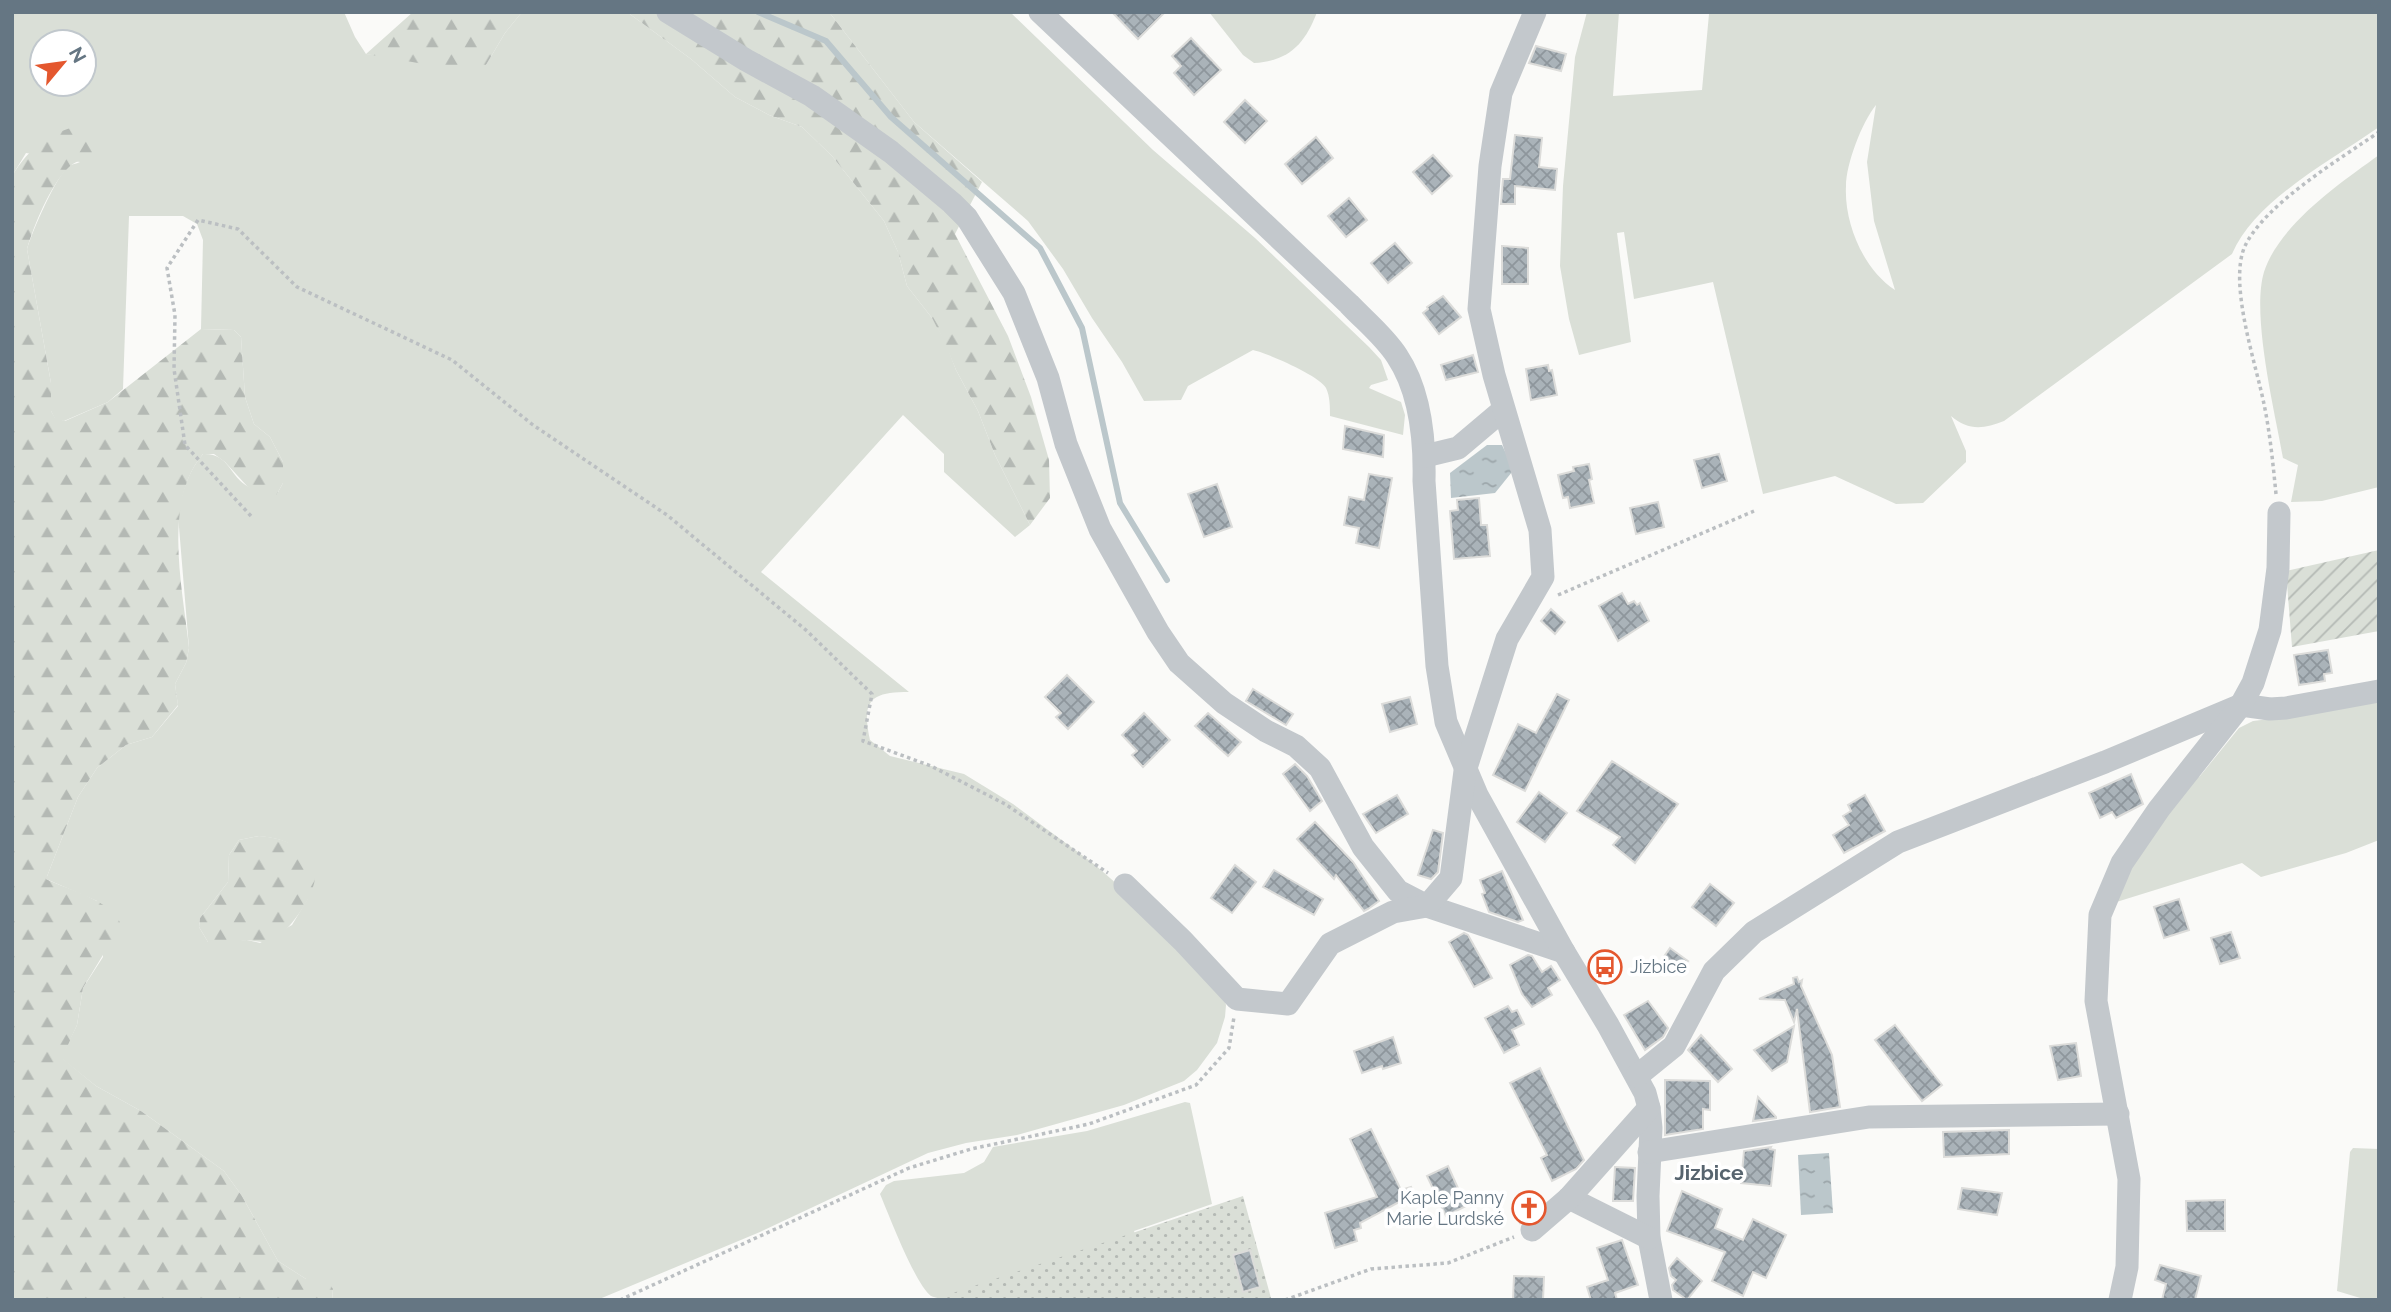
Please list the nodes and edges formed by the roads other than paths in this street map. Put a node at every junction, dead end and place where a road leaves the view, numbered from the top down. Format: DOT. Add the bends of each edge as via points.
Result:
graph roads {
  1 [pos="668,12"];
  2 [pos="1040,12"];
  3 [pos="1535,12"];
  4 [pos="1503,410"];
  5 [pos="1425,456"];
  6 [pos="2279,513"];
  7 [pos="2379,691"];
  8 [pos="2242,705"];
  9 [pos="1465,771"];
  10 [pos="1125,885"];
  11 [pos="1427,906"];
  12 [pos="1564,952"];
  13 [pos="1637,1076"];
  14 [pos="1649,1108"];
  15 [pos="2118,1114"];
  16 [pos="1650,1153"];
  17 [pos="1569,1198"];
  18 [pos="1532,1230"];
  19 [pos="1649,1238"];
  20 [pos="1661,1300"];
  21 [pos="2120,1300"];
  1 -- 11 [label="street" via="844,118 967,218 1014,293 1100,529 1158,632 1179,663 1224,703 1296,746 1320,768 1363,847 1398,891"];
  2 -- 5 [label="street" via="1384,339 1413,387"];
  3 -- 4 [label="street" via="1501,93 1489,166 1479,309"];
  4 -- 5 [label="street" via="1458,447"];
  4 -- 9 [label="street" via="1540,530 1543,577 1507,639"];
  5 -- 9 [label="street" via="1440,694"];
  6 -- 8 [label="street" via="2270,630 2262,663"];
  7 -- 8 [label="street" via="2286,708"];
  8 -- 13 [label="street" via="1898,842 1853,869 1754,932 1714,971 1674,1046"];
  8 -- 15 [label="street" via="2122,863 2100,915 2096,1001"];
  9 -- 11 [label="street" via="1451,878"];
  9 -- 12 [label="street"];
  10 -- 11 [label="street" via="1237,999 1288,1004 1331,944 1393,912"];
  11 -- 12 [label="street"];
  12 -- 13 [label="street"];
  13 -- 14 [label="street"];
  14 -- 16 [label="street"];
  14 -- 17 [label="street"];
  15 -- 16 [label="street" via="1869,1117"];
  15 -- 21 [label="street" via="2129,1179 2127,1267"];
  16 -- 19 [label="street"];
  17 -- 18 [label="street"];
  17 -- 19 [label="street"];
  19 -- 20 [label="street"];
}
